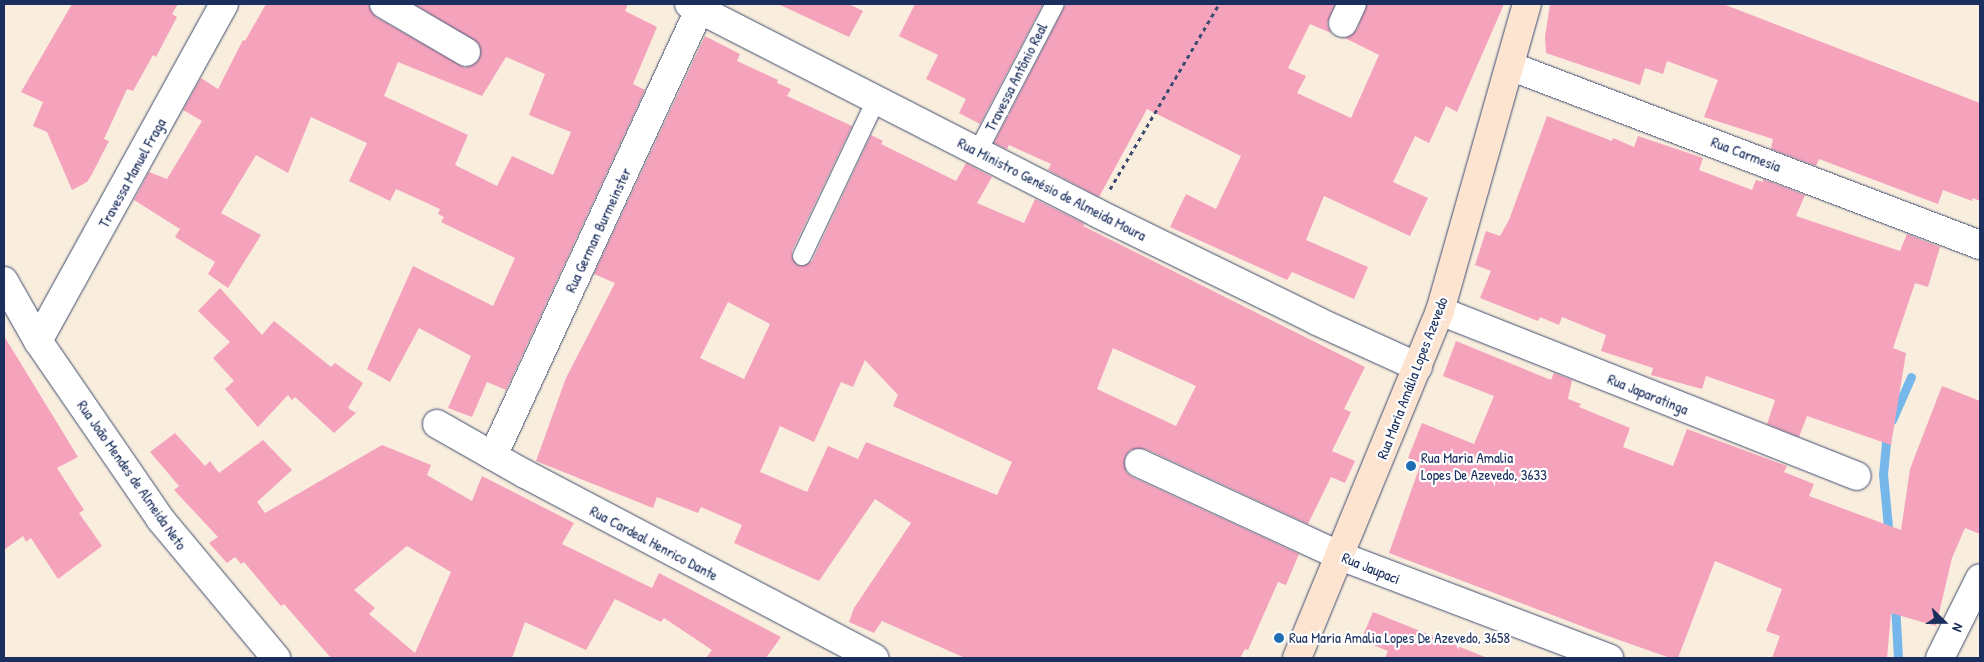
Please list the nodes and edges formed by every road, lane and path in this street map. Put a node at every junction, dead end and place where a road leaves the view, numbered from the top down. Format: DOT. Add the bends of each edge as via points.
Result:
graph roads {
  1 [pos="224,4"];
  2 [pos="384,4"];
  3 [pos="1055,4"];
  4 [pos="1219,4"];
  5 [pos="1527,4"];
  6 [pos="697,6"];
  7 [pos="466,52"];
  8 [pos="1510,66"];
  9 [pos="877,98"];
  10 [pos="978,151"];
  11 [pos="1097,213"];
  12 [pos="1980,245"];
  13 [pos="802,256"];
  14 [pos="4,281"];
  15 [pos="1440,311"];
  16 [pos="38,341"];
  17 [pos="1418,367"];
  18 [pos="437,424"];
  19 [pos="493,456"];
  20 [pos="1139,464"];
  21 [pos="1856,476"];
  22 [pos="1340,556"];
  23 [pos="1980,578"];
  24 [pos="276,658"];
  25 [pos="874,658"];
  26 [pos="1298,658"];
  27 [pos="1609,658"];
  28 [pos="1940,658"];
  1 -- 16 [label="street, Travessa Manuel Fraga"];
  2 -- 7 [label="street"];
  3 -- 10 [label="lane, Travessa Antônio Real"];
  4 -- 11 [label="path"];
  5 -- 8 [label="main road, Rua Maria Amália Lopes Azevedo"];
  6 -- 9 [label="street, Rua Ministro Genésio de Almeida Moura"];
  6 -- 19 [label="street, Rua German Burmeinster"];
  8 -- 12 [label="street, Rua Carmesia"];
  8 -- 15 [label="main road, Rua Maria Amália Lopes Azevedo"];
  9 -- 10 [label="street, Rua Ministro Genésio de Almeida Moura"];
  9 -- 13 [label="lane"];
  10 -- 11 [label="street, Rua Ministro Genésio de Almeida Moura"];
  11 -- 17 [label="street, Rua Ministro Genésio de Almeida Moura" via="1317,322"];
  14 -- 16 [label="street, Rua João Mendes de Almeida Neto"];
  15 -- 17 [label="main road, Rua Maria Amália Lopes Azevedo"];
  15 -- 21 [label="street, Rua Japaratinga"];
  16 -- 24 [label="street, Rua João Mendes de Almeida Neto" via="161,520"];
  17 -- 22 [label="main road, Rua Maria Amália Lopes Azevedo"];
  18 -- 19 [label="street, Rua Cardeal Henrico Dante"];
  19 -- 25 [label="street, Rua Cardeal Henrico Dante"];
  20 -- 22 [label="street, Rua Jaupaci"];
  22 -- 26 [label="main road, Rua Maria Amália Lopes Azevedo"];
  22 -- 27 [label="street, Rua Jaupaci"];
  23 -- 28 [label="street"];
}
